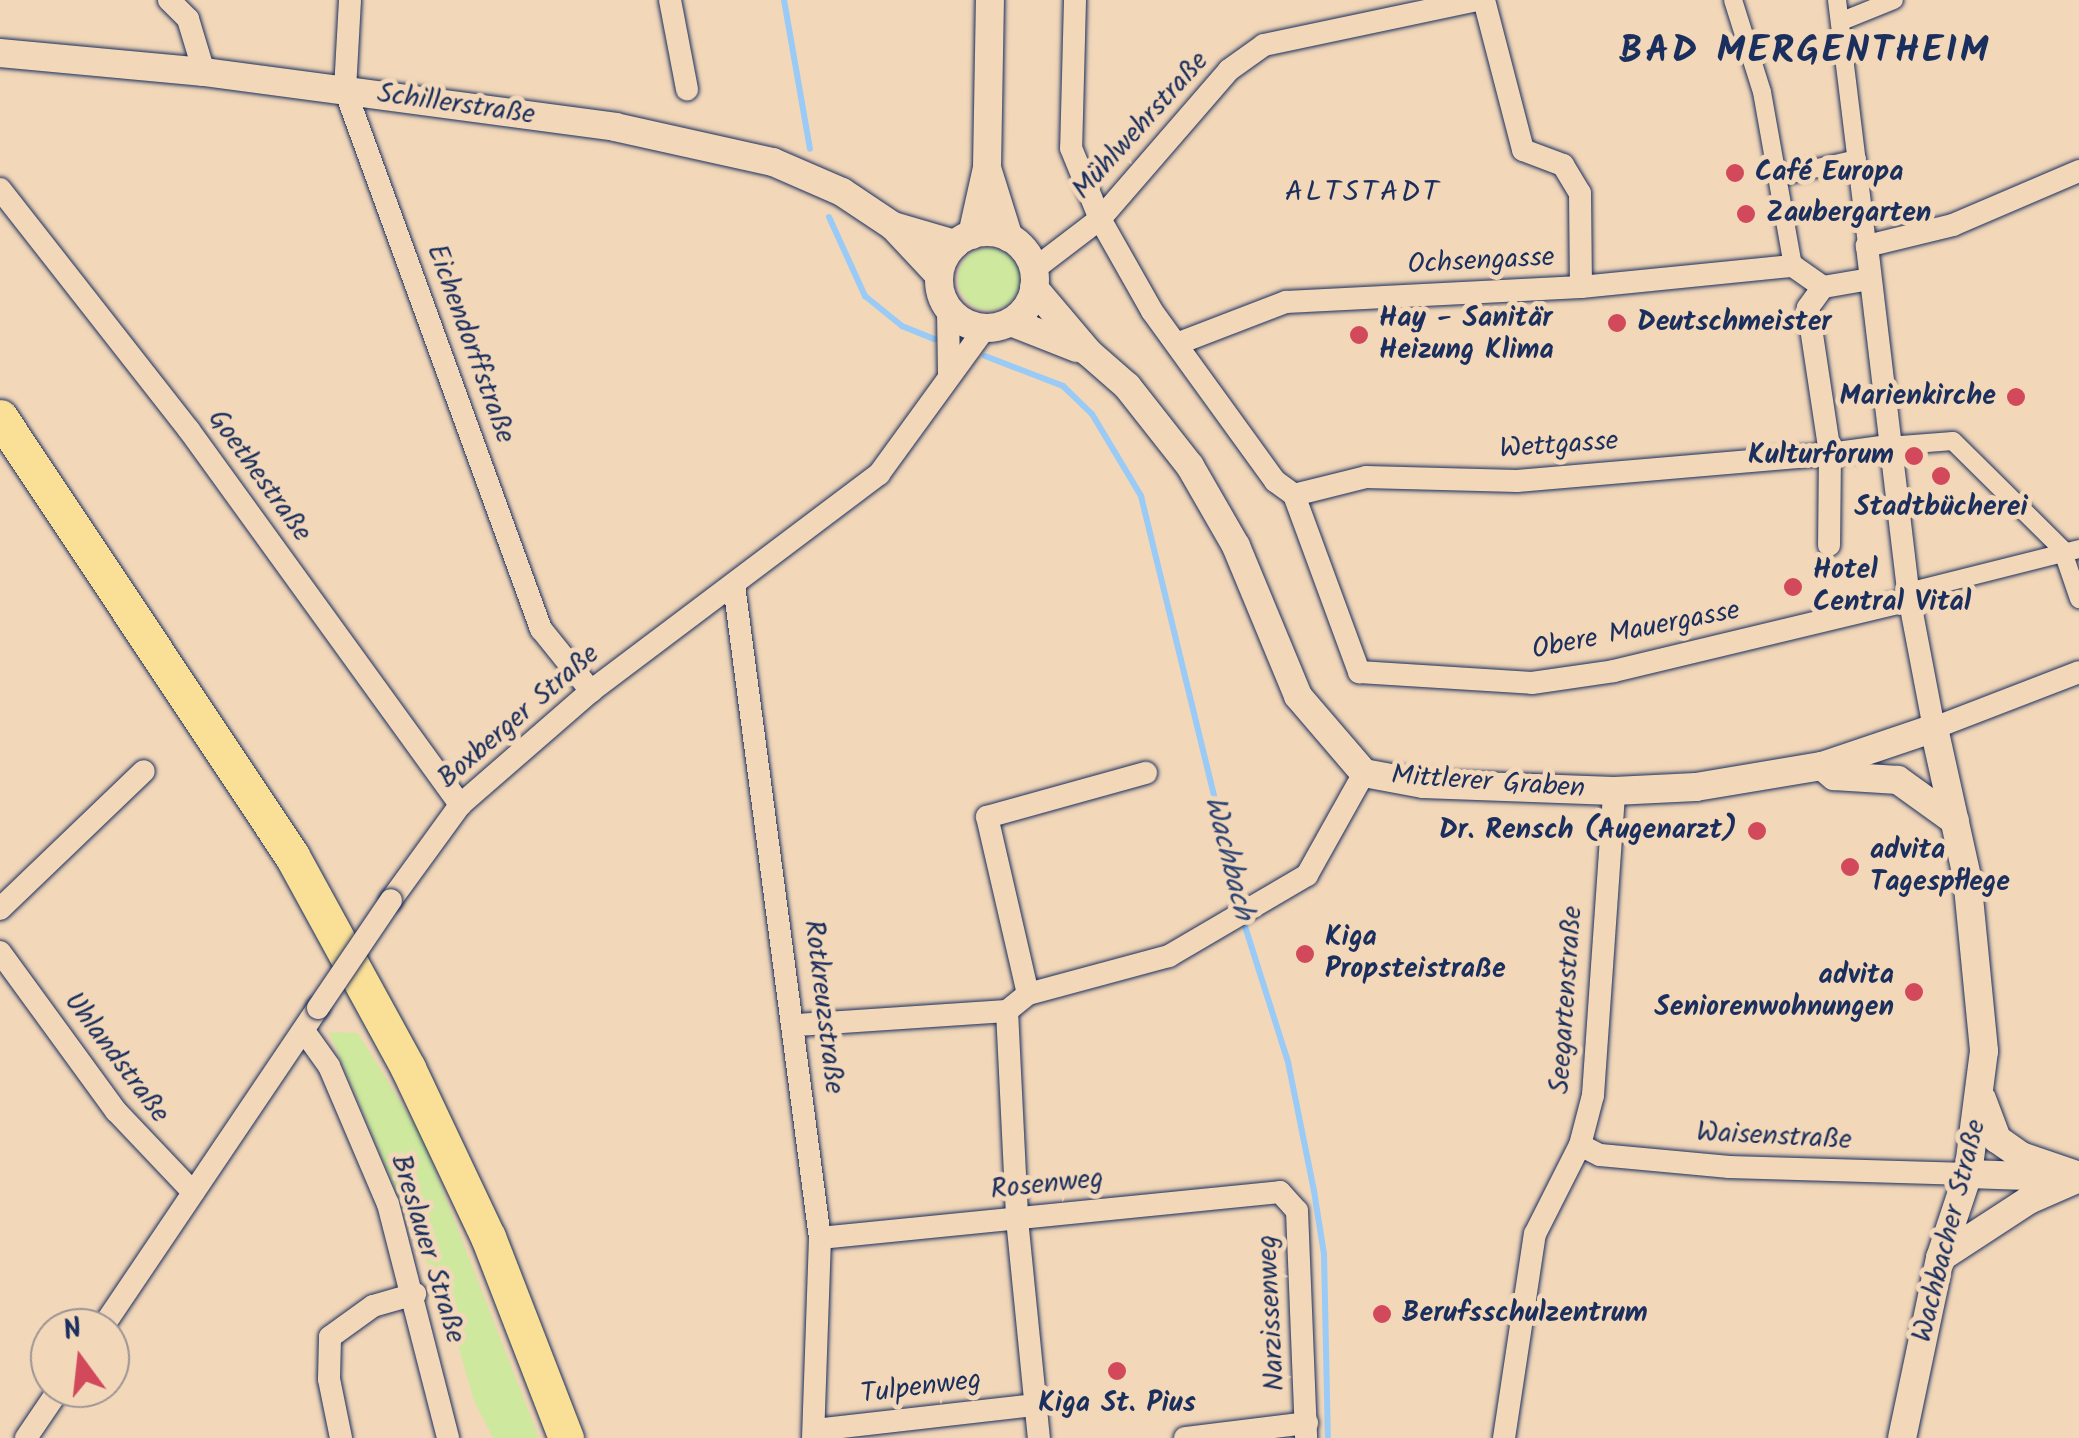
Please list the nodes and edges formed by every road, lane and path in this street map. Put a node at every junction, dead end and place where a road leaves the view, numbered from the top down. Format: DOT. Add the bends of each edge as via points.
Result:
graph roads {
  1 [pos="168,0"];
  2 [pos="350,0"];
  3 [pos="670,0"];
  4 [pos="990,0"];
  5 [pos="1075,0"];
  6 [pos="1481,0"];
  7 [pos="1733,0"];
  8 [pos="1837,0"];
  9 [pos="1894,0"];
  10 [pos="1842,20"];
  11 [pos="0,53"];
  12 [pos="204,72"];
  13 [pos="686,89"];
  14 [pos="346,90"];
  15 [pos="1857,159"];
  16 [pos="987,168"];
  17 [pos="2079,171"];
  18 [pos="1778,177"];
  19 [pos="0,189"];
  20 [pos="1100,219"];
  21 [pos="892,226"];
  22 [pos="1009,238"];
  23 [pos="963,240"];
  24 [pos="1866,246"];
  25 [pos="1793,266"];
  26 [pos="939,276"];
  27 [pos="1870,278"];
  28 [pos="1034,279"];
  29 [pos="1581,287"];
  30 [pos="1823,287"];
  31 [pos="948,309"];
  32 [pos="998,325"];
  33 [pos="1178,342"];
  34 [pos="1088,352"];
  35 [pos="949,372"];
  36 [pos="0,418"];
  37 [pos="1888,446"];
  38 [pos="1830,454"];
  39 [pos="1294,495"];
  40 [pos="1829,545"];
  41 [pos="2071,549"];
  42 [pos="734,585"];
  43 [pos="1908,596"];
  44 [pos="2079,599"];
  45 [pos="2079,672"];
  46 [pos="591,691"];
  47 [pos="1934,728"];
  48 [pos="1822,766"];
  49 [pos="144,772"];
  50 [pos="1146,772"];
  51 [pos="1364,773"];
  52 [pos="1614,791"];
  53 [pos="460,805"];
  54 [pos="1955,821"];
  55 [pos="0,909"];
  56 [pos="0,952"];
  57 [pos="1028,994"];
  58 [pos="1007,1011"];
  59 [pos="797,1025"];
  60 [pos="304,1031"];
  61 [pos="1981,1098"];
  62 [pos="1580,1144"];
  63 [pos="1968,1174"];
  64 [pos="2079,1177"];
  65 [pos="193,1192"];
  66 [pos="1280,1192"];
  67 [pos="2029,1200"];
  68 [pos="1017,1218"];
  69 [pos="820,1238"];
  70 [pos="1940,1258"];
  71 [pos="415,1294"];
  72 [pos="115,1308"];
  73 [pos="1034,1405"];
  74 [pos="46,1408"];
  75 [pos="1306,1431"];
  76 [pos="814,1434"];
  77 [pos="26,1438"];
  78 [pos="342,1438"];
  79 [pos="448,1438"];
  80 [pos="566,1438"];
  81 [pos="1039,1438"];
  82 [pos="1185,1438"];
  83 [pos="1504,1438"];
  84 [pos="1902,1438"];
  1 -- 12 [label="street" via="188,19"];
  2 -- 14 [label="street, Eichendorffstraße"];
  3 -- 13 [label="street"];
  4 -- 16 [label="street"];
  5 -- 20 [label="street, Obere Mauergasse" via="1071,148"];
  6 -- 20 [label="street, Mühlwehrstraße" via="1264,45 1229,70"];
  6 -- 29 [label="street, Mühlwehrstraße" via="1523,150 1563,165 1580,193"];
  7 -- 18 [label="street" via="1752,51"];
  8 -- 10 [label="street"];
  9 -- 10 [label="street"];
  10 -- 15 [label="street"];
  11 -- 12 [label="street, Schillerstraße"];
  12 -- 14 [label="street, Schillerstraße"];
  14 -- 21 [label="street, Schillerstraße" via="615,127 772,162 842,192"];
  14 -- 46 [label="street, Eichendorffstraße" via="542,629"];
  15 -- 18 [label="street"];
  15 -- 24 [label="street"];
  16 -- 22 [label="street"];
  16 -- 23 [label="street"];
  17 -- 24 [label="street" via="1953,226"];
  18 -- 25 [label="street"];
  19 -- 53 [label="street, Goethestraße" via="189,430"];
  20 -- 28 [label="street, Mühlwehrstraße"];
  20 -- 33 [label="street, Obere Mauergasse" via="1115,254"];
  21 -- 23 [label="street, Schillerstraße"];
  21 -- 26 [label="street, Schillerstraße"];
  22 -- 23 [label="street"];
  22 -- 28 [label="street"];
  23 -- 26 [label="street"];
  24 -- 27 [label="street"];
  25 -- 29 [label="street, Ochsengasse"];
  25 -- 30 [label="street"];
  26 -- 31 [label="street"];
  27 -- 30 [label="street"];
  27 -- 37 [label="street"];
  28 -- 32 [label="street"];
  28 -- 34 [label="street, Mittlerer Graben"];
  29 -- 33 [label="street, Ochsengasse" via="1286,302"];
  30 -- 38 [label="street" via="1808,308"];
  31 -- 32 [label="street"];
  31 -- 35 [label="street"];
  32 -- 34 [label="street, Mittlerer Graben"];
  32 -- 35 [label="street, Boxberger Straße"];
  33 -- 39 [label="street, Obere Mauergasse" via="1275,481"];
  34 -- 51 [label="street, Mittlerer Graben" via="1127,386 1190,466 1236,546 1298,696"];
  35 -- 42 [label="street, Boxberger Straße" via="879,474"];
  36 -- 80 [label="main road" via="292,856 408,1068 480,1220"];
  37 -- 38 [label="street, Wettgasse"];
  37 -- 41 [label="street" via="1953,441"];
  37 -- 43 [label="street"];
  38 -- 39 [label="street, Wettgasse" via="1517,481 1366,477"];
  38 -- 40 [label="street"];
  39 -- 43 [label="street, Obere Mauergasse" via="1358,672 1368,676 1532,682 1614,671 1840,621"];
  41 -- 43 [label="street"];
  41 -- 44 [label="street"];
  42 -- 46 [label="street, Boxberger Straße"];
  42 -- 59 [label="street, Rotkreuzstraße"];
  43 -- 47 [label="street"];
  45 -- 47 [label="street"];
  46 -- 53 [label="street, Boxberger Straße"];
  47 -- 48 [label="street, Mittlerer Graben"];
  47 -- 54 [label="street, Wachbacher Straße"];
  48 -- 52 [label="street, Mittlerer Graben" via="1696,787"];
  48 -- 54 [label="street" via="1834,776 1898,780"];
  49 -- 55 [label="street"];
  50 -- 57 [label="street" via="987,817"];
  51 -- 52 [label="street, Mittlerer Graben" via="1422,784"];
  51 -- 57 [label="street" via="1307,874 1260,906 1168,956"];
  52 -- 62 [label="street, Seegartenstraße" via="1593,1095"];
  53 -- 60 [label="street, Boxberger Straße, bridge"];
  54 -- 61 [label="street, Wachbacher Straße" via="1981,967"];
  56 -- 65 [label="street, Uhlandstraße" via="116,1110"];
  57 -- 58 [label="street"];
  58 -- 59 [label="street"];
  58 -- 68 [label="street"];
  59 -- 69 [label="street, Rotkreuzstraße"];
  60 -- 65 [label="street, Boxberger Straße"];
  60 -- 71 [label="street, Breslauer Straße" via="329,1066 381,1187"];
  61 -- 63 [label="street, Wachbacher Straße"];
  61 -- 64 [label="street" via="1997,1139 2021,1156"];
  62 -- 63 [label="street, Waisenstraße" via="1600,1155 1729,1167"];
  62 -- 83 [label="street, Seegartenstraße" via="1535,1234"];
  63 -- 64 [label="street"];
  63 -- 67 [label="street" via="1998,1193"];
  63 -- 70 [label="street, Wachbacher Straße"];
  64 -- 67 [label="street"];
  65 -- 72 [label="street, Boxberger Straße"];
  66 -- 68 [label="street, Rosenweg"];
  66 -- 75 [label="street, Narzissenweg" via="1297,1211"];
  67 -- 70 [label="street"];
  68 -- 69 [label="street, Rosenweg"];
  68 -- 73 [label="street"];
  69 -- 76 [label="street, Rotkreuzstraße"];
  70 -- 84 [label="street, Wachbacher Straße"];
  71 -- 78 [label="street" via="373,1306 330,1337 329,1379"];
  71 -- 79 [label="street, Breslauer Straße"];
  73 -- 76 [label="street, Tulpenweg"];
  73 -- 81 [label="street"];
  74 -- 77 [label="street"];
  75 -- 82 [label="street"];
}
